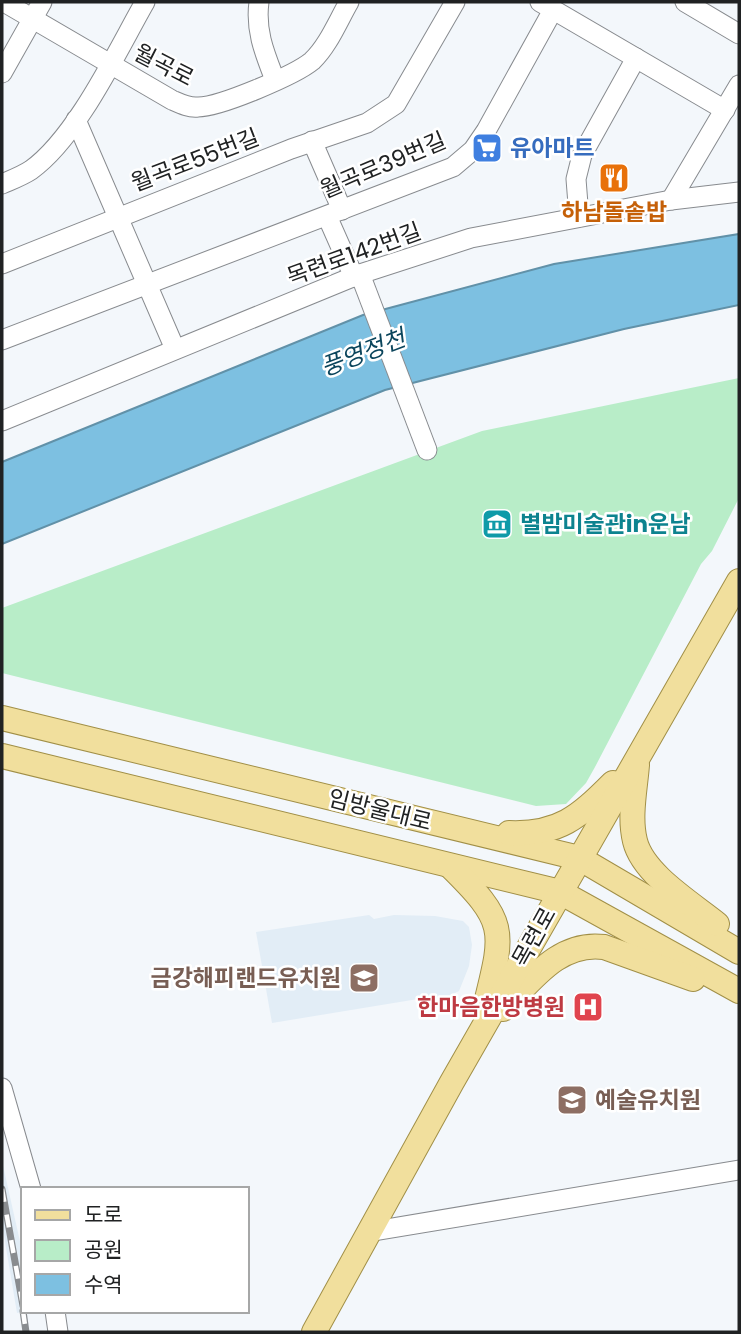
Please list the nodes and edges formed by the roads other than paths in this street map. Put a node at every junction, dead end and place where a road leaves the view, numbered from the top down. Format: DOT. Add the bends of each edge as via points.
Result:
graph roads {
  1 [pos="4,2"];
  2 [pos="145,2"];
  3 [pos="259,2"];
  4 [pos="349,2"];
  5 [pos="455,2"];
  6 [pos="685,2"];
  7 [pos="546,6"];
  8 [pos="37,10"];
  9 [pos="739,33"];
  10 [pos="636,58"];
  11 [pos="109,64"];
  12 [pos="2,73"];
  13 [pos="275,80"];
  14 [pos="739,85"];
  15 [pos="724,110"];
  16 [pos="75,120"];
  17 [pos="312,141"];
  18 [pos="2,184"];
  19 [pos="739,192"];
  20 [pos="671,200"];
  21 [pos="328,215"];
  22 [pos="118,217"];
  23 [pos="579,217"];
  24 [pos="2,264"];
  25 [pos="360,280"];
  26 [pos="147,284"];
  27 [pos="2,340"];
  28 [pos="175,349"];
  29 [pos="2,421"];
  30 [pos="423,442"];
  31 [pos="739,581"];
  32 [pos="2,718"];
  33 [pos="2,755"];
  34 [pos="638,757"];
  35 [pos="469,831"];
  36 [pos="579,858"];
  37 [pos="450,865"];
  38 [pos="560,892"];
  39 [pos="739,942"];
  40 [pos="739,952"];
  41 [pos="739,994"];
  42 [pos="478,1037"];
  43 [pos="2,1088"];
  44 [pos="739,1170"];
  45 [pos="31,1187"];
  46 [pos="368,1232"];
  47 [pos="55,1313"];
  48 [pos="58,1332"];
  49 [pos="314,1332"];
  1 -- 8 [label="street"];
  2 -- 11 [label="street, 월곡로"];
  3 -- 13 [label="street" via="259,35"];
  4 -- 13 [label="street" via="311,61"];
  5 -- 17 [label="street, 월곡로55번길" via="396,104 367,123"];
  6 -- 9 [label="street"];
  7 -- 10 [label="street, 월곡로39번길"];
  7 -- 21 [label="street, 월곡로39번길" via="473,150 453,167"];
  8 -- 11 [label="street"];
  8 -- 12 [label="street"];
  10 -- 15 [label="street, 월곡로39번길"];
  10 -- 23 [label="street" via="582,155 576,179"];
  11 -- 13 [label="street, 월곡로" via="194,108 214,105"];
  11 -- 16 [label="street, 월곡로"];
  14 -- 15 [label="street"];
  15 -- 20 [label="street"];
  16 -- 18 [label="street, 월곡로" via="31,170"];
  16 -- 22 [label="street, 월곡로55번길"];
  17 -- 21 [label="street"];
  17 -- 22 [label="street, 월곡로55번길"];
  19 -- 20 [label="street, 목련로142번길"];
  20 -- 23 [label="street, 목련로142번길"];
  21 -- 25 [label="street"];
  21 -- 26 [label="street"];
  22 -- 24 [label="street"];
  22 -- 26 [label="street, 월곡로55번길"];
  23 -- 25 [label="street, 목련로142번길" via="471,238"];
  25 -- 28 [label="street, 목련로142번길"];
  25 -- 30 [label="street"];
  26 -- 27 [label="street"];
  26 -- 28 [label="street, 월곡로55번길"];
  28 -- 29 [label="street, 목련로142번길"];
  31 -- 34 [label="main road, 목련로"];
  32 -- 35 [label="main road, 임방울대로"];
  33 -- 37 [label="main road, 임방울대로"];
  34 -- 35 [label="main road" via="584,811 557,828 526,834"];
  34 -- 36 [label="main road, 목련로"];
  34 -- 39 [label="main road" via="633,828 639,853 656,875"];
  35 -- 36 [label="main road, 임방울대로"];
  36 -- 38 [label="main road, 목련로"];
  36 -- 40 [label="main road, 임방울대로"];
  37 -- 38 [label="main road, 임방울대로"];
  37 -- 42 [label="main road" via="480,895 498,934 498,956"];
  38 -- 41 [label="main road, 임방울대로"];
  38 -- 42 [label="main road, 목련로"];
  41 -- 42 [label="main road" via="589,945 556,957 541,969"];
  42 -- 46 [label="main road, 목련로"];
  43 -- 45 [label="street"];
  44 -- 46 [label="street"];
  46 -- 49 [label="main road, 목련로"];
  47 -- 48 [label="street"];
}
